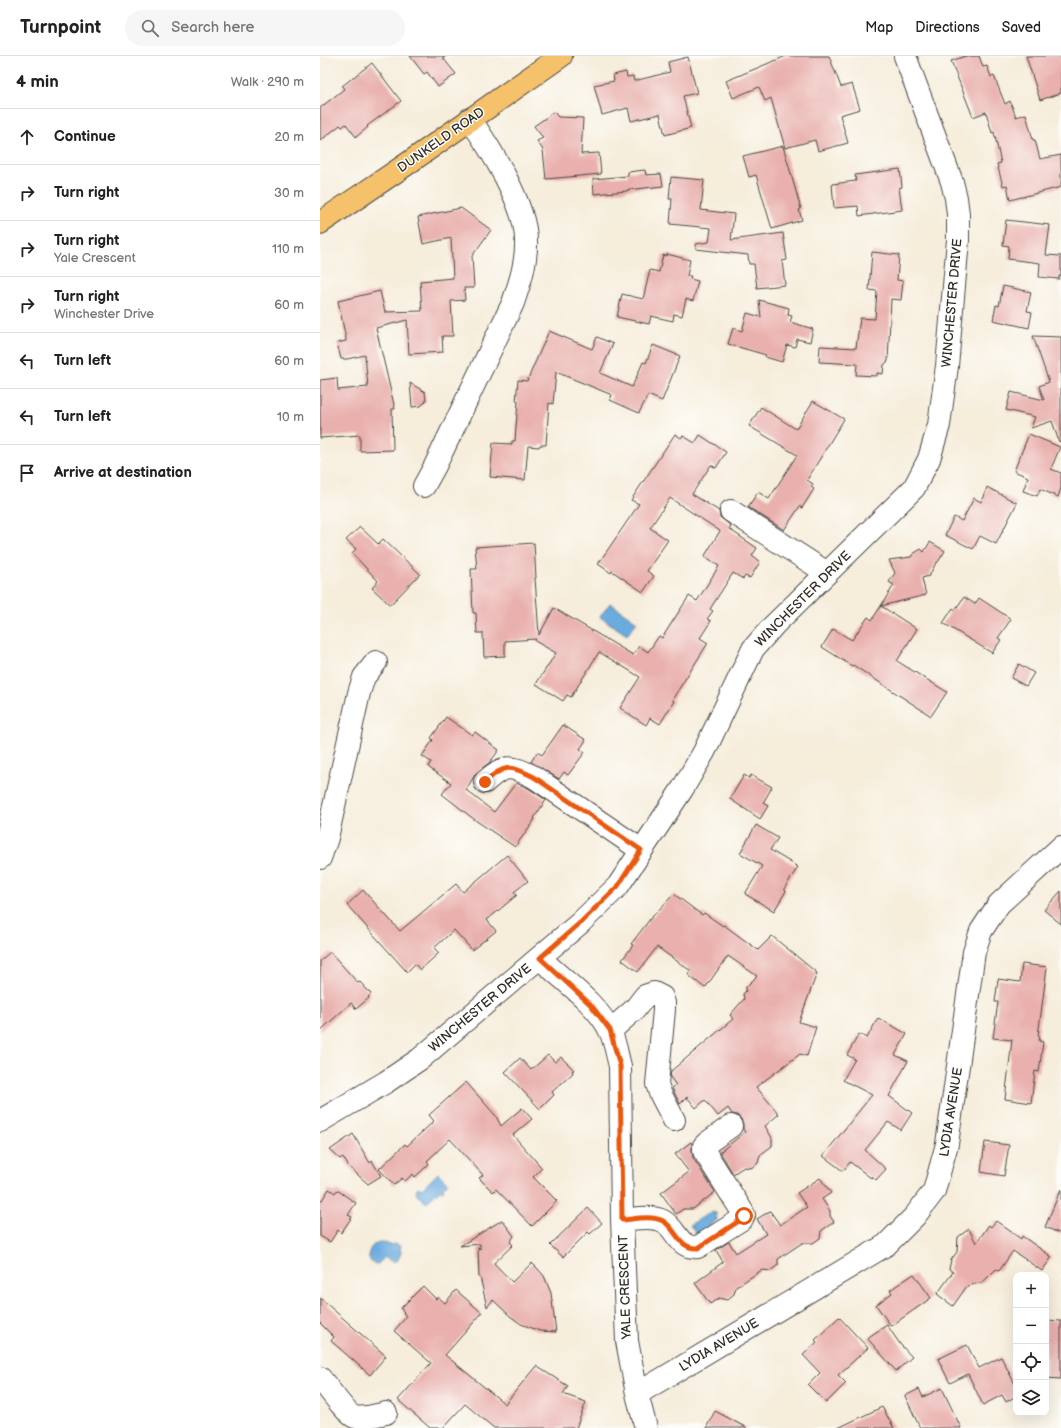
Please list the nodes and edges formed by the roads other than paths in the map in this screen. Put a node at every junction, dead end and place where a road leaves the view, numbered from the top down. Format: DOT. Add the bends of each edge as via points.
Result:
graph roads {
  1 [pos="561,56"];
  2 [pos="905,56"];
  3 [pos="470,119"];
  4 [pos="320,222"];
  5 [pos="424,486"];
  6 [pos="731,511"];
  7 [pos="827,573"];
  8 [pos="376,662"];
  9 [pos="485,782"];
  10 [pos="1061,847"];
  11 [pos="641,850"];
  12 [pos="320,858"];
  13 [pos="540,958"];
  14 [pos="610,1030"];
  15 [pos="320,1120"];
  16 [pos="674,1120"];
  17 [pos="731,1126"];
  18 [pos="622,1220"];
  19 [pos="320,1378"];
  20 [pos="637,1394"];
  21 [pos="386,1413"];
  22 [pos="646,1428"];
  1 -- 3 [label="main road, DUNKELD ROAD"];
  2 -- 7 [label="street, WINCHESTER DRIVE" via="952,182 958,214 947,366 939,425 929,459 914,488"];
  3 -- 4 [label="main road, DUNKELD ROAD"];
  3 -- 5 [label="street" via="513,192 525,231 526,254 513,302"];
  6 -- 7 [label="street"];
  7 -- 11 [label="street, WINCHESTER DRIVE" via="753,649 704,752"];
  8 -- 12 [label="street" via="364,677 358,693"];
  9 -- 11 [label="street" via="504,768 523,771"];
  10 -- 20 [label="street, LYDIA AVENUE" via="999,904 981,931 974,952 947,1144 934,1191 915,1216 886,1245"];
  11 -- 13 [label="street, WINCHESTER DRIVE" via="618,886"];
  13 -- 14 [label="street, YALE CRESCENT" via="591,1005"];
  13 -- 15 [label="street, WINCHESTER DRIVE" via="420,1059"];
  14 -- 16 [label="street" via="635,1009 645,996 654,993 662,997 664,1010 657,1084"];
  14 -- 18 [label="street, YALE CRESCENT" via="620,1066"];
  17 -- 18 [label="street" via="707,1143 704,1151 742,1211 742,1219 698,1248 688,1247 663,1221 655,1218"];
  18 -- 20 [label="street, YALE CRESCENT" via="627,1341"];
  19 -- 21 [label="street" via="353,1417 365,1418"];
  20 -- 22 [label="street, YALE CRESCENT"];
}
